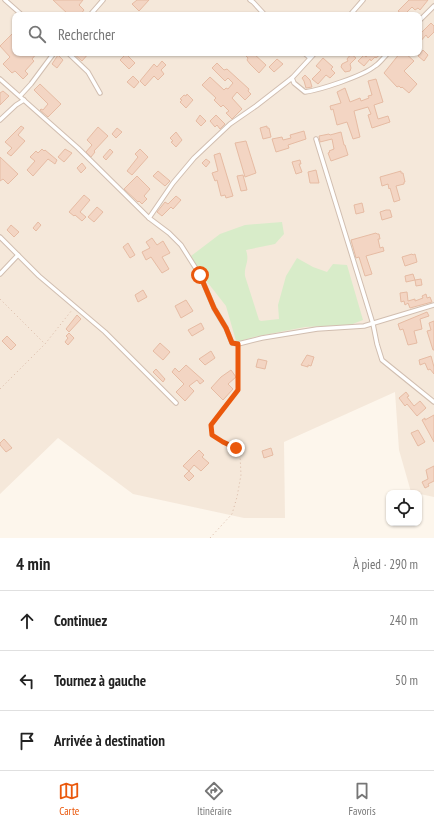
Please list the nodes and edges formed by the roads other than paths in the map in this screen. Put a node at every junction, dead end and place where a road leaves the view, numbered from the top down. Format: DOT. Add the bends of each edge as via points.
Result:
graph roads {
  1 [pos="5,0"];
  2 [pos="103,0"];
  3 [pos="363,0"];
  4 [pos="253,1"];
  5 [pos="434,6"];
  6 [pos="19,12"];
  7 [pos="93,12"];
  8 [pos="262,12"];
  9 [pos="353,12"];
  10 [pos="422,18"];
  11 [pos="51,56"];
  12 [pos="71,56"];
  13 [pos="308,56"];
  14 [pos="385,56"];
  15 [pos="310,58"];
  16 [pos="292,78"];
  17 [pos="0,79"];
  18 [pos="100,93"];
  19 [pos="20,96"];
  20 [pos="24,100"];
  21 [pos="0,120"];
  22 [pos="316,139"];
  23 [pos="149,218"];
  24 [pos="0,237"];
  25 [pos="18,255"];
  26 [pos="0,274"];
  27 [pos="434,305"];
  28 [pos="373,324"];
  29 [pos="434,402"];
  30 [pos="176,403"];
  1 -- 6 [label="street"];
  2 -- 7 [label="street"];
  3 -- 9 [label="street"];
  4 -- 8 [label="street"];
  5 -- 10 [label="street"];
  11 -- 19 [label="street"];
  12 -- 18 [label="street" via="88,72"];
  13 -- 15 [label="street"];
  14 -- 16 [label="street" via="375,67 313,91 305,92"];
  15 -- 16 [label="street"];
  16 -- 23 [label="street" via="230,124 194,158"];
  17 -- 19 [label="street"];
  19 -- 20 [label="street"];
  20 -- 21 [label="street"];
  20 -- 23 [label="street" via="78,148"];
  22 -- 28 [label="street"];
  23 -- 28 [label="street" via="181,245 200,275 232,343 238,344 306,330"];
  24 -- 25 [label="street"];
  25 -- 26 [label="street"];
  25 -- 30 [label="street" via="105,332"];
  27 -- 28 [label="street"];
  28 -- 29 [label="street" via="382,360"];
}
